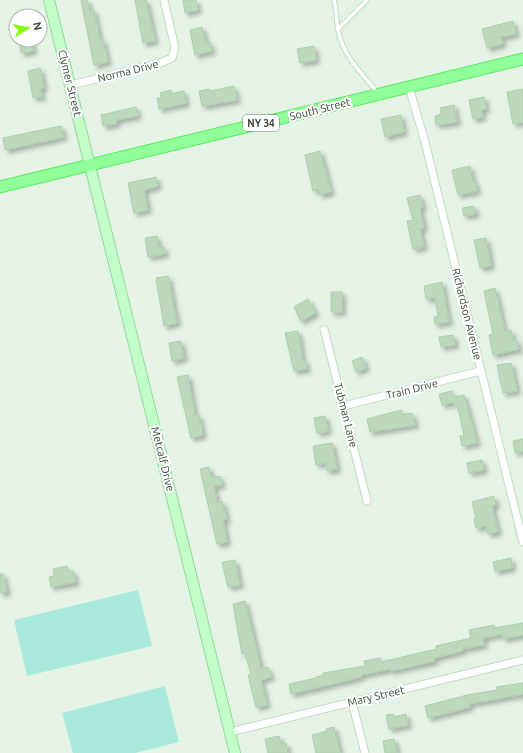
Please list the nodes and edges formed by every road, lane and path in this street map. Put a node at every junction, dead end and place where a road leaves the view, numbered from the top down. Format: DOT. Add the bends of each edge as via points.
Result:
graph roads {
  1 [pos="50,0"];
  2 [pos="164,0"];
  3 [pos="334,0"];
  4 [pos="367,0"];
  5 [pos="338,29"];
  6 [pos="523,59"];
  7 [pos="71,85"];
  8 [pos="409,87"];
  9 [pos="379,94"];
  10 [pos="90,165"];
  11 [pos="0,187"];
  12 [pos="324,329"];
  13 [pos="480,371"];
  14 [pos="344,406"];
  15 [pos="367,501"];
  16 [pos="523,542"];
  17 [pos="523,660"];
  18 [pos="352,702"];
  19 [pos="230,732"];
  20 [pos="235,753"];
  21 [pos="365,753"];
  1 -- 7 [label="street, Clymer Street"];
  2 -- 7 [label="street, Norma Drive" via="176,48 172,58"];
  3 -- 5 [label="lane"];
  4 -- 5 [label="lane"];
  5 -- 9 [label="lane" via="351,60"];
  6 -- 8 [label="main road, South Street / NY 34"];
  7 -- 10 [label="street, Clymer Street"];
  8 -- 9 [label="main road, South Street / NY 34"];
  8 -- 13 [label="street, Richardson Avenue" via="427,149"];
  9 -- 10 [label="main road, South Street / NY 34"];
  10 -- 11 [label="main road, South Street / NY 34"];
  10 -- 19 [label="street, Metcalf Drive"];
  12 -- 14 [label="street, Tubman Lane"];
  13 -- 14 [label="street, Train Drive"];
  13 -- 16 [label="street, Richardson Avenue"];
  14 -- 15 [label="street, Tubman Lane"];
  17 -- 18 [label="street, Mary Street"];
  18 -- 19 [label="street, Mary Street"];
  18 -- 21 [label="street"];
  19 -- 20 [label="street, Metcalf Drive"];
}
